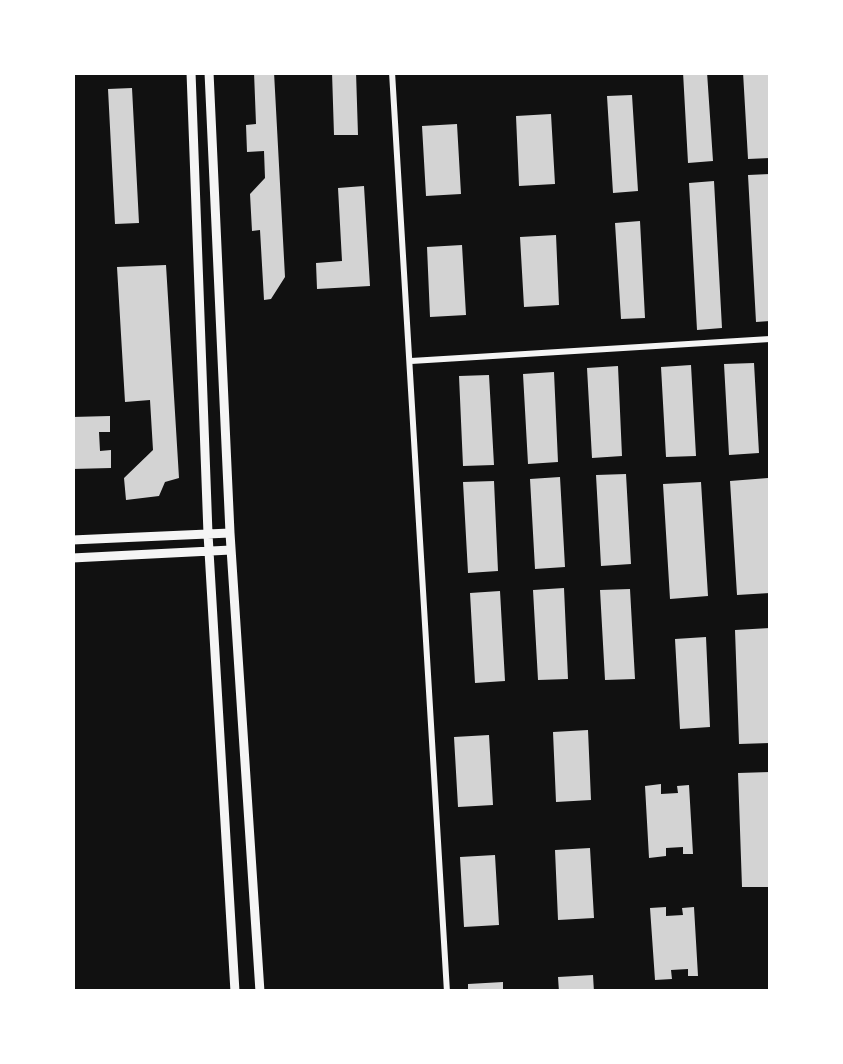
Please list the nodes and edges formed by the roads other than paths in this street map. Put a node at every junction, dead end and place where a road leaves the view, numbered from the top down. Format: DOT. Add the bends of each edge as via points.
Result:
graph roads {
  1 [pos="191,72"];
  2 [pos="209,72"];
  3 [pos="392,72"];
  4 [pos="770,340"];
  5 [pos="410,361"];
  6 [pos="230,533"];
  7 [pos="208,534"];
  8 [pos="72,540"];
  9 [pos="231,550"];
  10 [pos="209,552"];
  11 [pos="72,558"];
  12 [pos="235,992"];
  13 [pos="260,992"];
  14 [pos="447,992"];
  1 -- 7 [label="main road"];
  2 -- 6 [label="main road"];
  3 -- 5 [label="street"];
  4 -- 5 [label="street"];
  5 -- 14 [label="street"];
  6 -- 7 [label="main road"];
  6 -- 9 [label="main road"];
  7 -- 8 [label="main road"];
  7 -- 10 [label="main road"];
  9 -- 10 [label="main road"];
  9 -- 13 [label="main road"];
  10 -- 11 [label="main road"];
  10 -- 12 [label="main road"];
}
